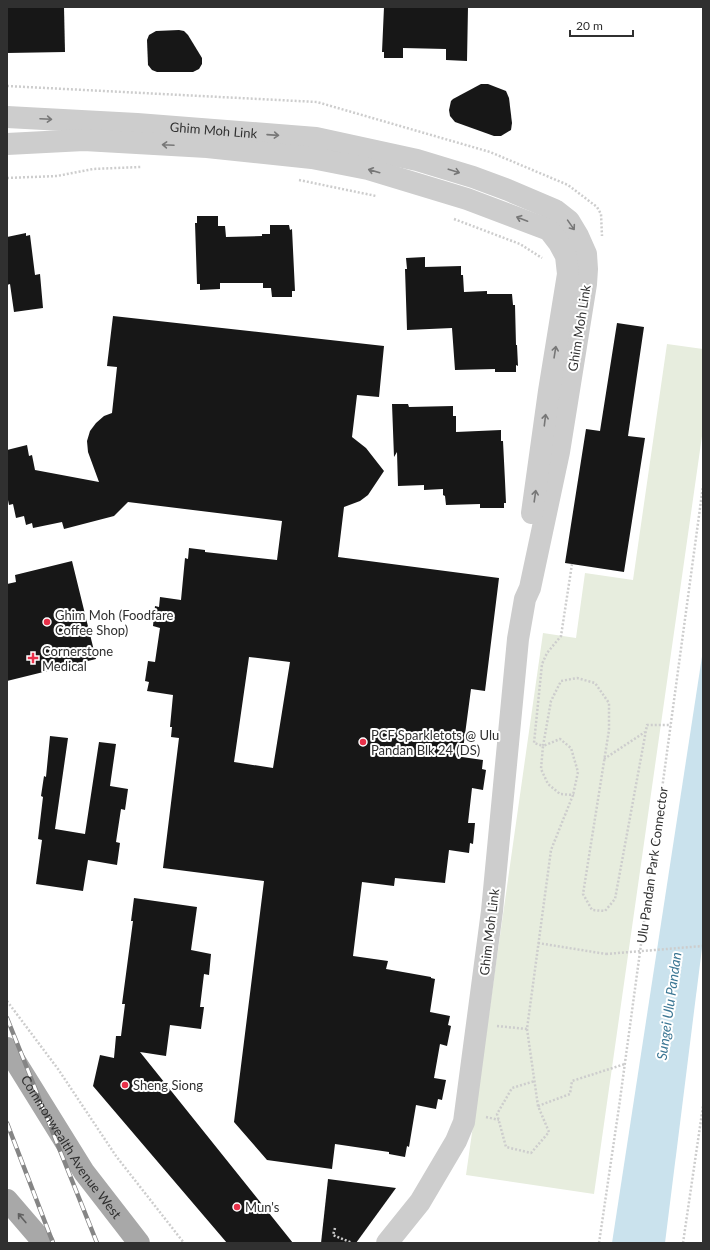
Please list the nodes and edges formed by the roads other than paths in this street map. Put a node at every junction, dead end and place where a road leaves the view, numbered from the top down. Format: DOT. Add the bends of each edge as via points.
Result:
graph roads {
  1 [pos="7,117"];
  2 [pos="7,144"];
  3 [pos="417,160"];
  4 [pos="411,182"];
  5 [pos="558,392"];
  6 [pos="7,1048"];
  7 [pos="7,1200"];
  8 [pos="44,1243"];
  9 [pos="139,1243"];
  10 [pos="387,1243"];
  1 -- 3 [label="street, Ghim Moh Link, one-way" via="316,138"];
  4 -- 2 [label="street, Ghim Moh Link, one-way" via="368,169 312,158 207,147 84,140"];
  3 -- 4 [label="street"];
  3 -- 5 [label="street, Ghim Moh Link, one-way" via="508,190 555,210 569,221 586,254 587,269 584,302"];
  5 -- 4 [label="street, Ghim Moh Link, one-way" via="568,274 566,256 559,243 549,230 467,199"];
  5 -- 10 [label="street, Ghim Moh Link" via="551,451 530,563 521,589 524,599 492,911 464,1122 456,1141 420,1202"];
  6 -- 9 [label="main road, Commonwealth Avenue West" via="84,1172"];
  8 -- 7 [label="main road, one-way"];
}
